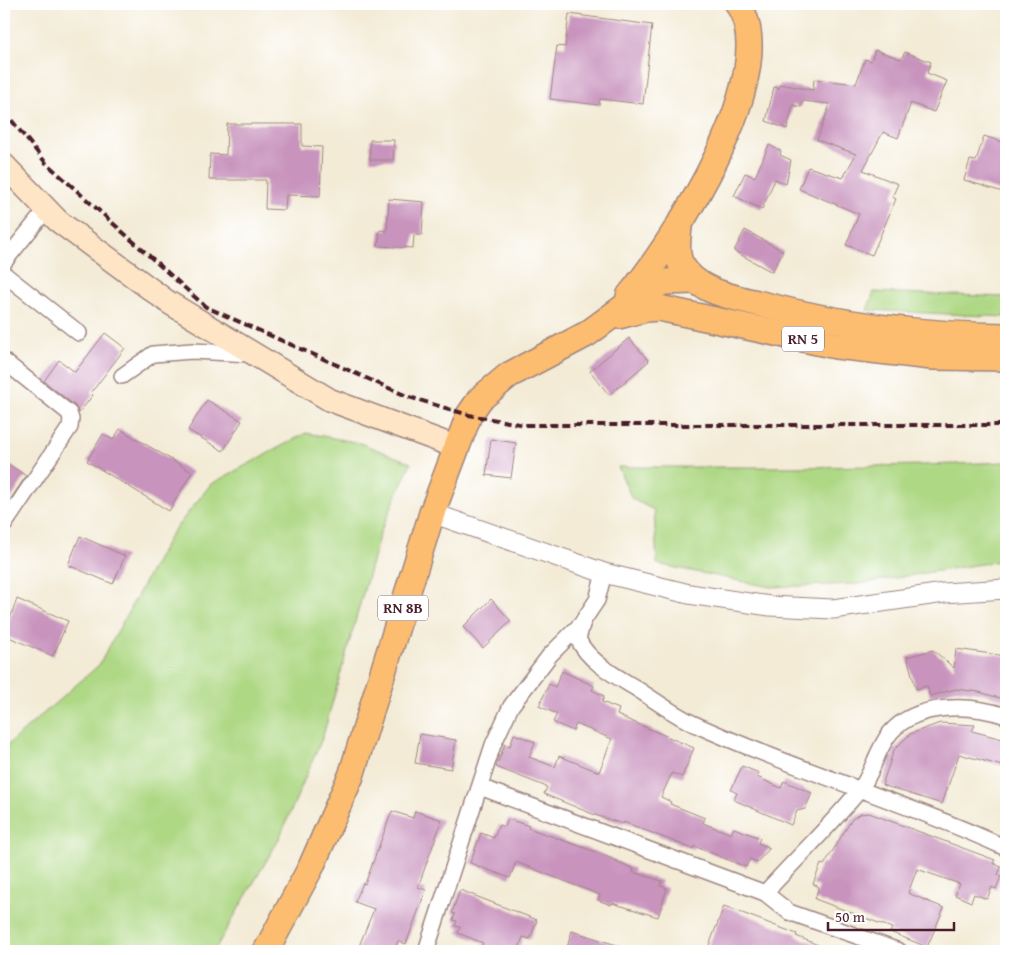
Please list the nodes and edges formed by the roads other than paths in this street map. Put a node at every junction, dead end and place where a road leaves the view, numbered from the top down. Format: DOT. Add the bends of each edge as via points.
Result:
graph roads {
  1 [pos="738,4"];
  2 [pos="4,165"];
  3 [pos="46,210"];
  4 [pos="679,227"];
  5 [pos="664,249"];
  6 [pos="4,262"];
  7 [pos="4,274"];
  8 [pos="695,281"];
  9 [pos="664,282"];
  10 [pos="604,321"];
  11 [pos="725,322"];
  12 [pos="79,333"];
  13 [pos="1006,336"];
  14 [pos="251,354"];
  15 [pos="1006,358"];
  16 [pos="4,361"];
  17 [pos="122,376"];
  18 [pos="456,447"];
  19 [pos="432,513"];
  20 [pos="4,525"];
  21 [pos="604,573"];
  22 [pos="1006,589"];
  23 [pos="583,621"];
  24 [pos="1006,716"];
  25 [pos="480,787"];
  26 [pos="860,790"];
  27 [pos="1006,848"];
  28 [pos="765,893"];
  29 [pos="432,950"];
  30 [pos="266,951"];
  31 [pos="899,951"];
  1 -- 4 [label="main road, RN 5" via="745,22 749,64 726,136"];
  2 -- 3 [label="main road"];
  3 -- 6 [label="street"];
  3 -- 14 [label="main road" via="168,302"];
  4 -- 5 [label="main road, RN 5"];
  4 -- 8 [label="main road, RN 5" via="677,252 680,264"];
  5 -- 9 [label="main road"];
  5 -- 10 [label="main road, RN 5" via="624,301"];
  7 -- 12 [label="street"];
  8 -- 9 [label="main road"];
  8 -- 13 [label="main road, RN 5" via="728,296 813,318 906,331"];
  9 -- 10 [label="main road" via="647,290"];
  9 -- 11 [label="main road, RN 5" via="676,295"];
  10 -- 11 [label="main road, RN 5" via="659,308"];
  10 -- 18 [label="main road, RN 8B" via="588,334 509,375 495,386 469,415"];
  11 -- 15 [label="main road, RN 5" via="836,346 932,357"];
  14 -- 17 [label="street" via="192,351 153,354"];
  14 -- 18 [label="main road" via="330,400"];
  16 -- 20 [label="street" via="68,413 71,419 70,427"];
  18 -- 19 [label="main road, RN 8B"];
  19 -- 21 [label="street"];
  19 -- 30 [label="main road, RN 8B" via="351,776 311,867"];
  21 -- 22 [label="street" via="688,594 770,606 833,609 944,593"];
  21 -- 23 [label="street" via="597,600"];
  23 -- 25 [label="street" via="550,654 511,706 493,745"];
  23 -- 26 [label="street" via="578,639 583,651 616,676 690,722"];
  24 -- 26 [label="street" via="993,711 961,708 932,710 908,718 891,732"];
  25 -- 28 [label="street"];
  25 -- 29 [label="street"];
  26 -- 27 [label="street" via="955,824"];
  26 -- 28 [label="street"];
  28 -- 31 [label="street" via="789,912"];
}
